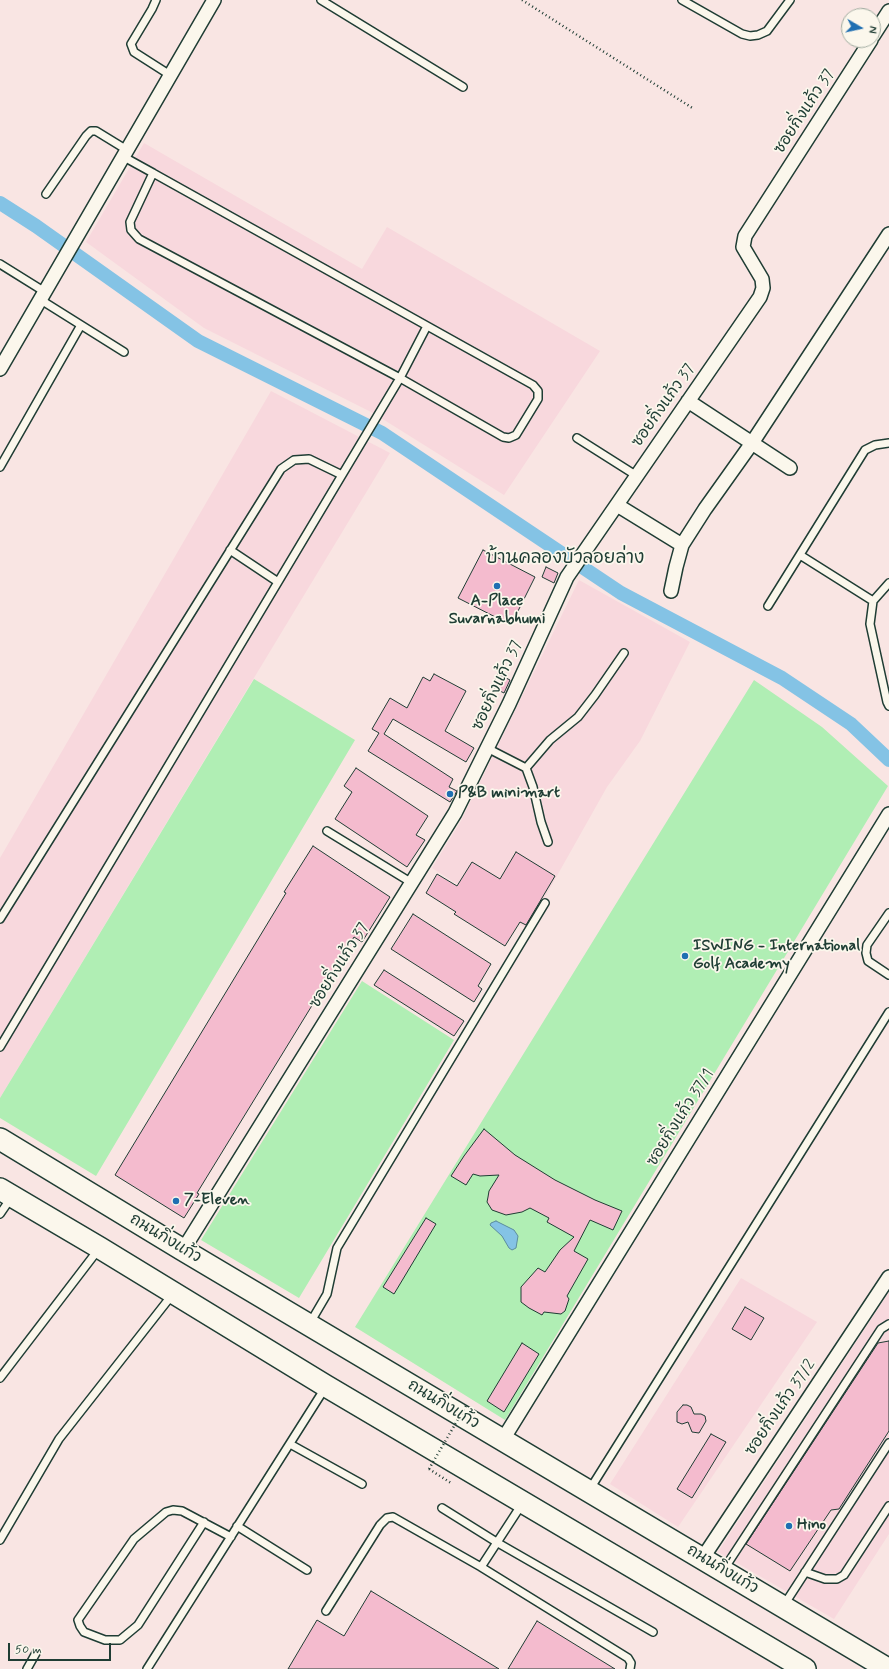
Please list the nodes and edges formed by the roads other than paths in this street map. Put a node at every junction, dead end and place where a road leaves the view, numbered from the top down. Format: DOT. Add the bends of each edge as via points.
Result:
graph roads {
  1 [pos="156,0"];
  2 [pos="214,0"];
  3 [pos="321,0"];
  4 [pos="682,0"];
  5 [pos="790,0"];
  6 [pos="889,11"];
  7 [pos="881,24"];
  8 [pos="866,48"];
  9 [pos="170,75"];
  10 [pos="463,87"];
  11 [pos="126,153"];
  12 [pos="153,173"];
  13 [pos="46,194"];
  14 [pos="889,234"];
  15 [pos="0,264"];
  16 [pos="43,296"];
  17 [pos="81,325"];
  18 [pos="427,326"];
  19 [pos="124,352"];
  20 [pos="0,369"];
  21 [pos="400,378"];
  22 [pos="688,401"];
  23 [pos="577,438"];
  24 [pos="752,443"];
  25 [pos="889,443"];
  26 [pos="0,467"];
  27 [pos="790,468"];
  28 [pos="342,475"];
  29 [pos="637,476"];
  30 [pos="617,505"];
  31 [pos="682,545"];
  32 [pos="230,550"];
  33 [pos="800,555"];
  34 [pos="278,582"];
  35 [pos="889,583"];
  36 [pos="672,591"];
  37 [pos="872,601"];
  38 [pos="768,606"];
  39 [pos="624,653"];
  40 [pos="889,706"];
  41 [pos="487,748"];
  42 [pos="526,768"];
  43 [pos="889,814"];
  44 [pos="327,831"];
  45 [pos="548,842"];
  46 [pos="412,883"];
  47 [pos="545,903"];
  48 [pos="889,914"];
  49 [pos="0,919"];
  50 [pos="889,976"];
  51 [pos="889,1012"];
  52 [pos="0,1046"];
  53 [pos="0,1139"];
  54 [pos="6,1193"];
  55 [pos="0,1214"];
  56 [pos="100,1248"];
  57 [pos="183,1250"];
  58 [pos="889,1277"];
  59 [pos="173,1294"];
  60 [pos="889,1324"];
  61 [pos="308,1325"];
  62 [pos="0,1378"];
  63 [pos="326,1386"];
  64 [pos="502,1440"];
  65 [pos="889,1443"];
  66 [pos="290,1444"];
  67 [pos="362,1484"];
  68 [pos="589,1491"];
  69 [pos="523,1502"];
  70 [pos="889,1506"];
  71 [pos="442,1508"];
  72 [pos="204,1522"];
  73 [pos="237,1526"];
  74 [pos="231,1537"];
  75 [pos="0,1540"];
  76 [pos="498,1543"];
  77 [pos="702,1558"];
  78 [pos="480,1567"];
  79 [pos="307,1570"];
  80 [pos="722,1571"];
  81 [pos="805,1572"];
  82 [pos="783,1607"];
  83 [pos="326,1611"];
  84 [pos="652,1632"];
  85 [pos="36,1653"];
  86 [pos="796,1667"];
  87 [pos="888,1668"];
  88 [pos="27,1669"];
  89 [pos="147,1669"];
  90 [pos="630,1669"];
  1 -- 9 [label="lane" via="131,44 134,52"];
  2 -- 9 [label="street"];
  3 -- 10 [label="lane"];
  4 -- 5 [label="lane" via="750,36 767,31"];
  6 -- 7 [label="street"];
  8 -- 22 [label="street, ซอยกิ่งแก้ว 37" via="746,236 743,248 762,279 760,297"];
  9 -- 11 [label="street"];
  11 -- 12 [label="lane"];
  11 -- 13 [label="lane" via="96,131 91,131"];
  11 -- 16 [label="street"];
  12 -- 18 [label="lane"];
  12 -- 21 [label="lane" via="130,222 131,230 139,239"];
  14 -- 24 [label="street"];
  15 -- 16 [label="lane"];
  16 -- 17 [label="lane"];
  16 -- 20 [label="street"];
  17 -- 19 [label="lane"];
  17 -- 26 [label="lane"];
  18 -- 21 [label="lane"];
  18 -- 21 [label="lane" via="533,386 538,391 538,399 516,435 509,438 503,437"];
  21 -- 28 [label="lane"];
  22 -- 24 [label="street"];
  22 -- 29 [label="street, ซอยกิ่งแก้ว 37"];
  23 -- 29 [label="lane"];
  24 -- 27 [label="street"];
  24 -- 31 [label="street"];
  25 -- 33 [label="lane" via="865,450"];
  28 -- 32 [label="lane" via="309,459 294,460 281,469"];
  28 -- 34 [label="lane"];
  29 -- 30 [label="street, ซอยกิ่งแก้ว 37"];
  30 -- 31 [label="street"];
  30 -- 41 [label="street, ซอยกิ่งแก้ว 37" via="567,577"];
  31 -- 36 [label="street"];
  32 -- 34 [label="lane"];
  32 -- 49 [label="lane"];
  33 -- 37 [label="lane"];
  33 -- 38 [label="lane"];
  34 -- 52 [label="lane"];
  35 -- 37 [label="lane"];
  37 -- 40 [label="lane" via="870,624"];
  39 -- 42 [label="lane" via="578,717 550,740"];
  41 -- 42 [label="lane"];
  41 -- 46 [label="street, ซอยกิ่งแก้ว 37" via="455,813"];
  42 -- 45 [label="lane"];
  43 -- 64 [label="street, ซอยกิ่งแก้ว 37/1"];
  44 -- 46 [label="lane"];
  46 -- 57 [label="street, ซอยกิ่งแก้ว 37"];
  47 -- 61 [label="lane" via="337,1248 327,1294"];
  48 -- 50 [label="lane" via="868,945 866,953 868,961"];
  51 -- 68 [label="lane"];
  53 -- 57 [label="main road, ถนนกิ่งแก้ว"];
  54 -- 55 [label="lane"];
  54 -- 56 [label="main road"];
  56 -- 59 [label="main road"];
  56 -- 62 [label="lane"];
  57 -- 61 [label="main road, ถนนกิ่งแก้ว"];
  58 -- 77 [label="street, ซอยกิ่งแก้ว 37/2"];
  59 -- 63 [label="main road"];
  59 -- 75 [label="lane" via="59,1439"];
  60 -- 80 [label="lane" via="882,1329"];
  61 -- 64 [label="main road, ถนนกิ่งแก้ว"];
  63 -- 66 [label="lane"];
  63 -- 69 [label="main road"];
  64 -- 68 [label="main road, ถนนกิ่งแก้ว"];
  65 -- 81 [label="lane"];
  66 -- 67 [label="lane"];
  66 -- 73 [label="lane"];
  68 -- 77 [label="main road, ถนนกิ่งแก้ว"];
  69 -- 76 [label="lane"];
  69 -- 86 [label="main road"];
  70 -- 81 [label="lane" via="844,1575 837,1579 825,1579"];
  71 -- 76 [label="lane"];
  72 -- 72 [label="lane" via="182,1511 173,1510 166,1512 134,1539 78,1620 84,1632 105,1640 120,1640 138,1625"];
  72 -- 74 [label="lane"];
  73 -- 74 [label="lane"];
  73 -- 79 [label="lane"];
  74 -- 89 [label="lane"];
  76 -- 78 [label="lane"];
  76 -- 84 [label="lane"];
  77 -- 80 [label="main road, ถนนกิ่งแก้ว"];
  78 -- 83 [label="lane" via="399,1519 387,1518 380,1525"];
  78 -- 90 [label="lane" via="628,1658 631,1663"];
  80 -- 82 [label="main road, ถนนกิ่งแก้ว"];
  81 -- 82 [label="lane"];
  82 -- 87 [label="main road, ถนนกิ่งแก้ว"];
  85 -- 88 [label="lane"];
}
